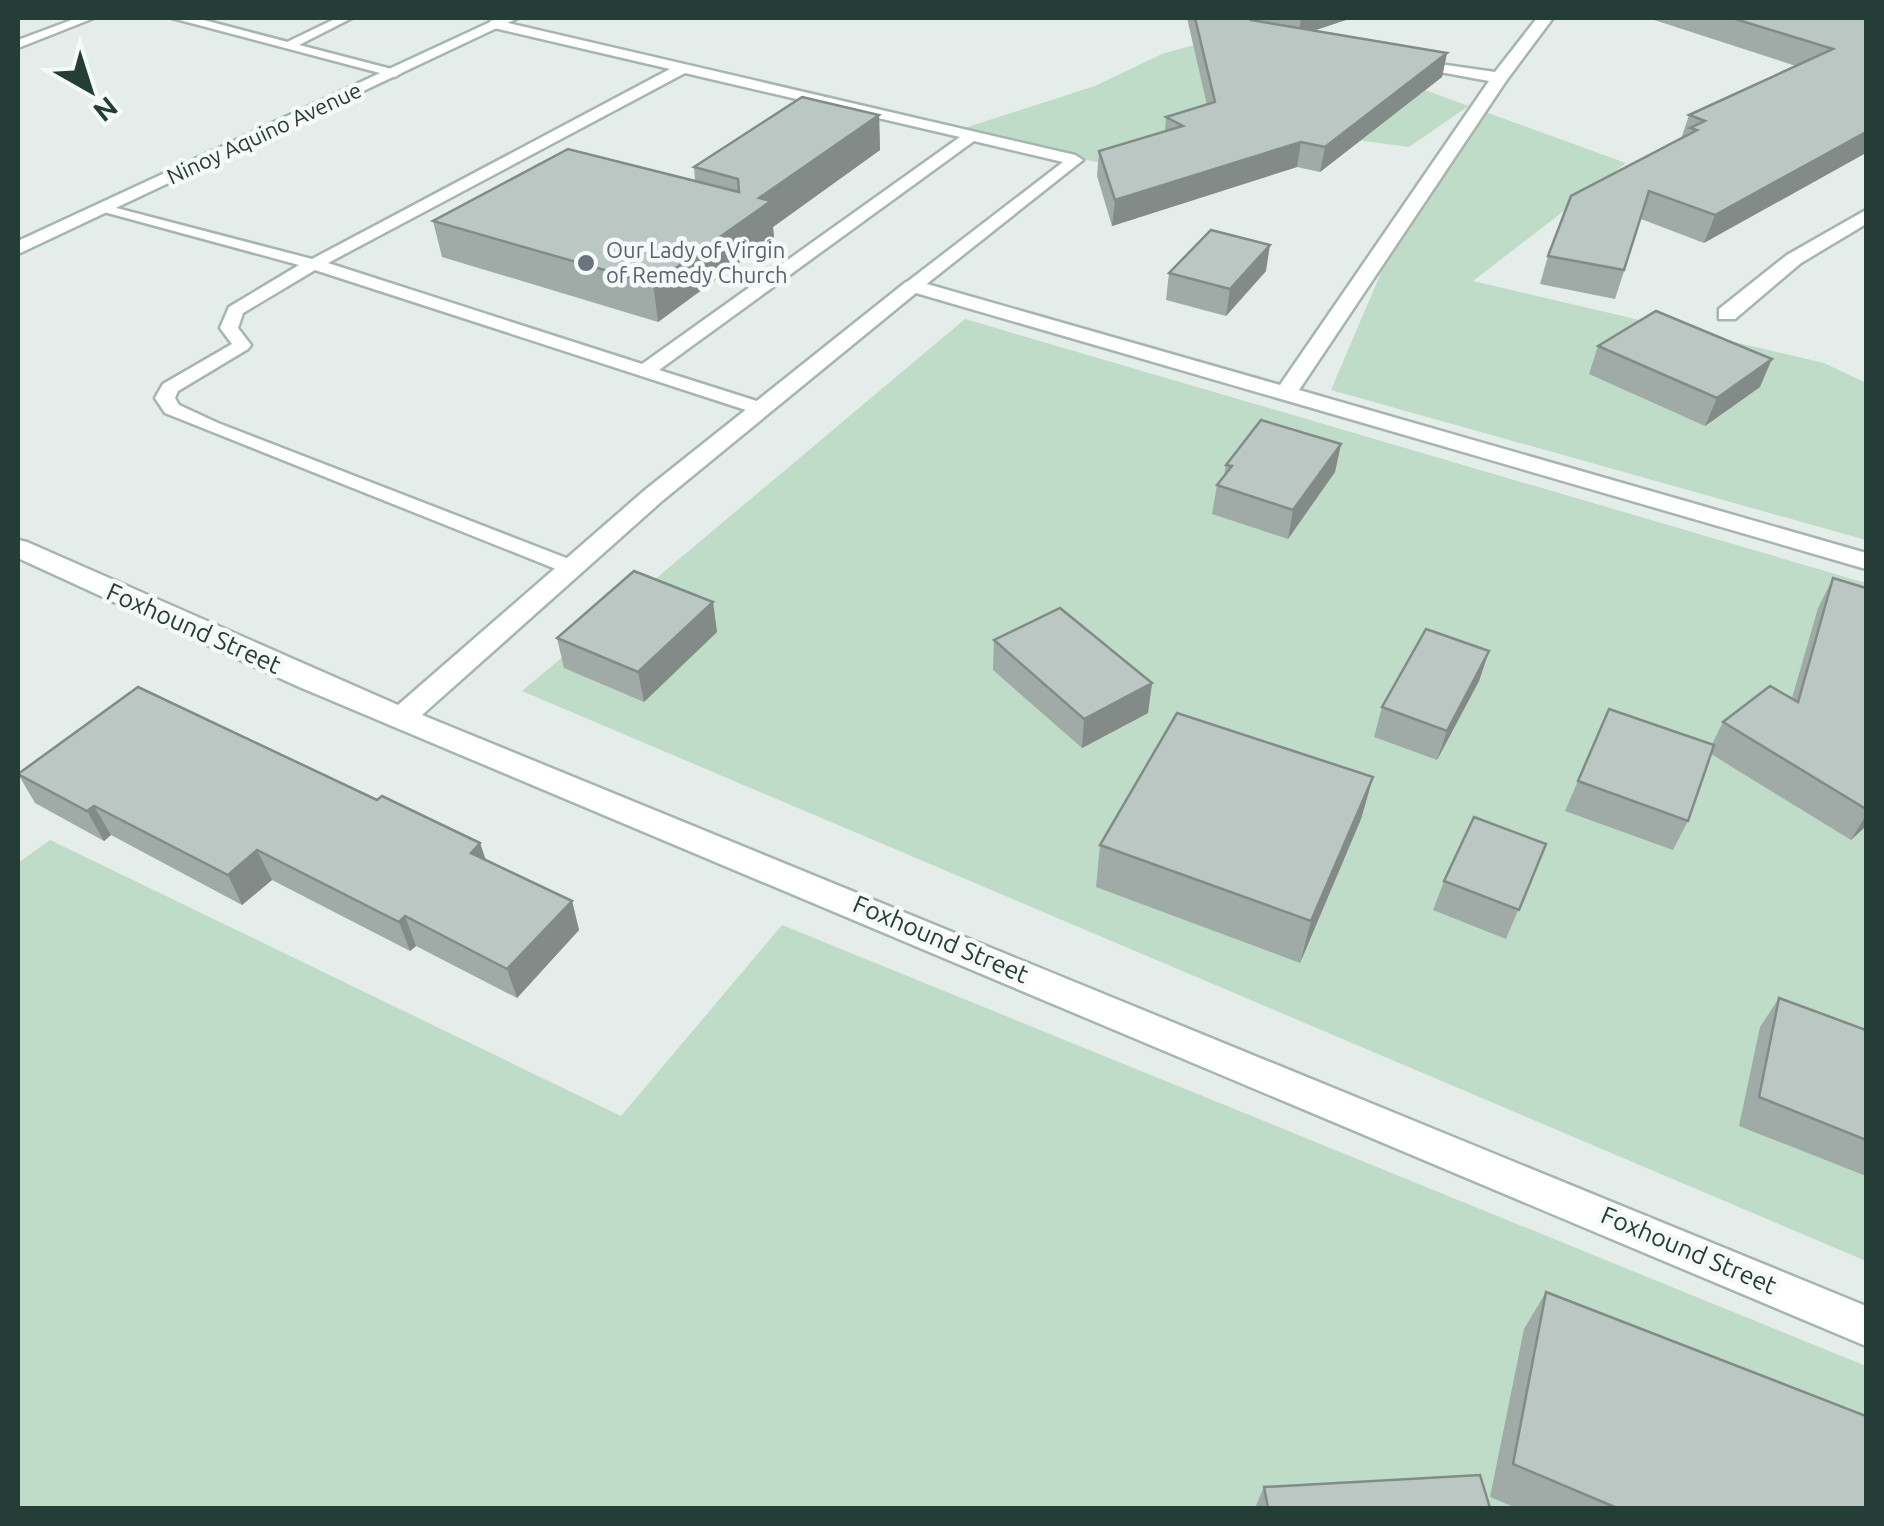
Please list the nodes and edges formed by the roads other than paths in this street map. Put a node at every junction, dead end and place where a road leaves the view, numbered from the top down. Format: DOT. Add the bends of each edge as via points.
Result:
graph roads {
  1 [pos="88,18"];
  2 [pos="180,18"];
  3 [pos="346,18"];
  4 [pos="1546,18"];
  5 [pos="502,21"];
  6 [pos="18,44"];
  7 [pos="290,44"];
  8 [pos="1384,58"];
  9 [pos="683,68"];
  10 [pos="395,72"];
  11 [pos="1499,78"];
  12 [pos="971,136"];
  13 [pos="507,158"];
  14 [pos="545,169"];
  15 [pos="101,209"];
  16 [pos="1866,216"];
  17 [pos="18,248"];
  18 [pos="313,264"];
  19 [pos="913,286"];
  20 [pos="1728,314"];
  21 [pos="645,371"];
  22 [pos="1284,394"];
  23 [pos="756,406"];
  24 [pos="18,548"];
  25 [pos="1866,561"];
  26 [pos="566,566"];
  27 [pos="404,716"];
  28 [pos="1866,1326"];
  1 -- 6 [label="lane"];
  2 -- 7 [label="street"];
  3 -- 7 [label="lane"];
  4 -- 11 [label="street"];
  5 -- 9 [label="lane"];
  5 -- 10 [label="street, Ninoy Aquino Avenue"];
  7 -- 10 [label="street"];
  8 -- 11 [label="street"];
  9 -- 12 [label="lane"];
  9 -- 13 [label="lane"];
  10 -- 15 [label="street, Ninoy Aquino Avenue"];
  11 -- 22 [label="street"];
  12 -- 19 [label="lane" via="1076,160"];
  12 -- 21 [label="lane"];
  13 -- 14 [label="lane"];
  13 -- 18 [label="lane"];
  15 -- 17 [label="street, Ninoy Aquino Avenue"];
  15 -- 18 [label="lane"];
  16 -- 20 [label="street" via="1794,258"];
  18 -- 21 [label="lane"];
  18 -- 26 [label="lane" via="235,310 229,328 242,345 170,388 165,398 172,409"];
  19 -- 22 [label="street"];
  19 -- 23 [label="street"];
  21 -- 23 [label="lane"];
  22 -- 25 [label="street"];
  23 -- 26 [label="street"];
  24 -- 27 [label="street, Foxhound Street"];
  26 -- 27 [label="street"];
  27 -- 28 [label="street, Foxhound Street"];
}
